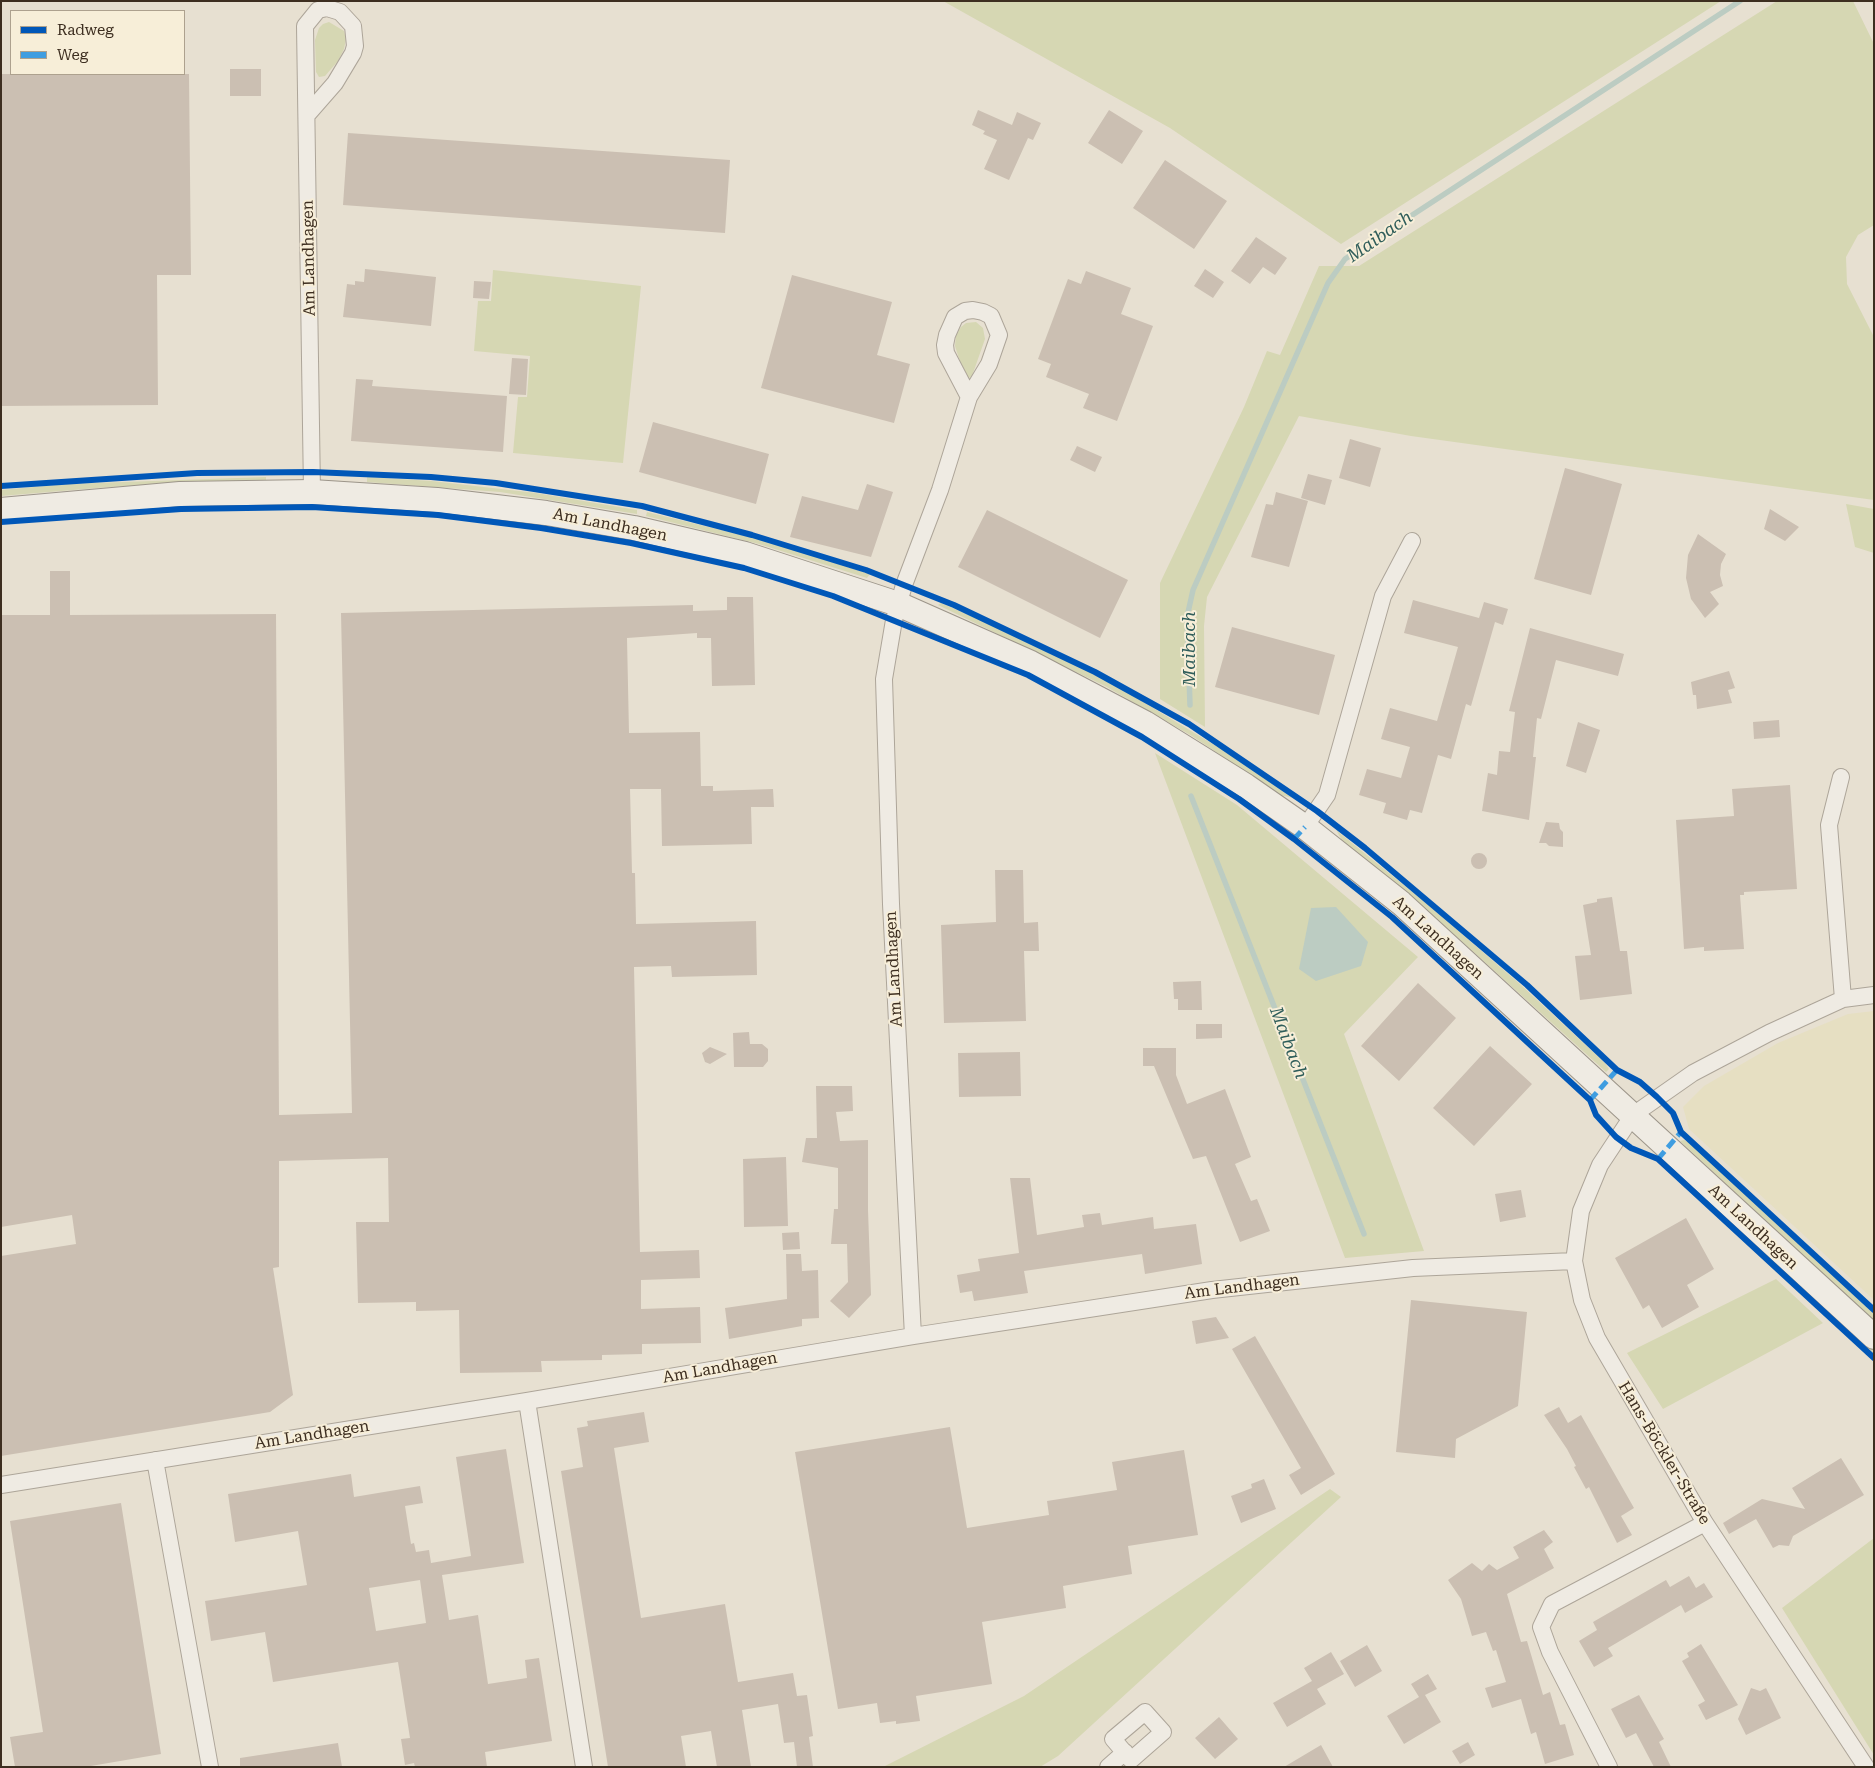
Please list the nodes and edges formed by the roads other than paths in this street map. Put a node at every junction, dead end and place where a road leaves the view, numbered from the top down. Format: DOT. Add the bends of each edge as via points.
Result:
graph roads {
  1 [pos="307,114"];
  2 [pos="969,397"];
  3 [pos="312,492"];
  4 [pos="1,510"];
  5 [pos="1412,542"];
  6 [pos="898,604"];
  7 [pos="1841,777"];
  8 [pos="1305,826"];
  9 [pos="1874,995"];
  10 [pos="1843,999"];
  11 [pos="1633,1115"];
  12 [pos="1574,1261"];
  13 [pos="913,1336"];
  14 [pos="1874,1338"];
  15 [pos="527,1401"];
  16 [pos="155,1460"];
  17 [pos="1,1485"];
  18 [pos="1705,1523"];
  19 [pos="1125,1752"];
  20 [pos="210,1767"];
  21 [pos="584,1767"];
  22 [pos="1108,1767"];
  23 [pos="1609,1767"];
  24 [pos="1866,1767"];
  1 -- 1 [label="street, Am Landhagen" via="335,82 355,46 353,26 340,12 327,8 318,10 305,26"];
  1 -- 3 [label="street, Am Landhagen"];
  2 -- 2 [label="street, Am Landhagen" via="945,345 955,317 973,310 991,316 999,335 989,364"];
  2 -- 6 [label="street, Am Landhagen" via="940,490"];
  3 -- 4 [label="street, Am Landhagen" via="180,494"];
  3 -- 6 [label="street, Am Landhagen" via="437,500 634,528 745,554"];
  5 -- 8 [label="street" via="1383,596 1327,795"];
  6 -- 8 [label="street, Am Landhagen" via="1032,663 1145,723"];
  6 -- 13 [label="street, Am Landhagen" via="884,679 885,735"];
  7 -- 10 [label="street" via="1829,825"];
  8 -- 11 [label="street, Am Landhagen" via="1400,903"];
  9 -- 10 [label="street"];
  10 -- 11 [label="street" via="1693,1073"];
  11 -- 12 [label="street, Hans-Böckler-Straße" via="1600,1165 1581,1211"];
  11 -- 14 [label="street, Am Landhagen"];
  12 -- 13 [label="street, Am Landhagen" via="1413,1268 1304,1279"];
  12 -- 18 [label="street, Hans-Böckler-Straße" via="1582,1300 1597,1338"];
  13 -- 15 [label="street, Am Landhagen"];
  15 -- 16 [label="street, Am Landhagen"];
  15 -- 21 [label="street"];
  16 -- 17 [label="street, Am Landhagen"];
  16 -- 20 [label="street"];
  18 -- 23 [label="street" via="1552,1604 1541,1627 1550,1652"];
  18 -- 24 [label="street, Hans-Böckler-Straße"];
  19 -- 22 [label="street"];
}
